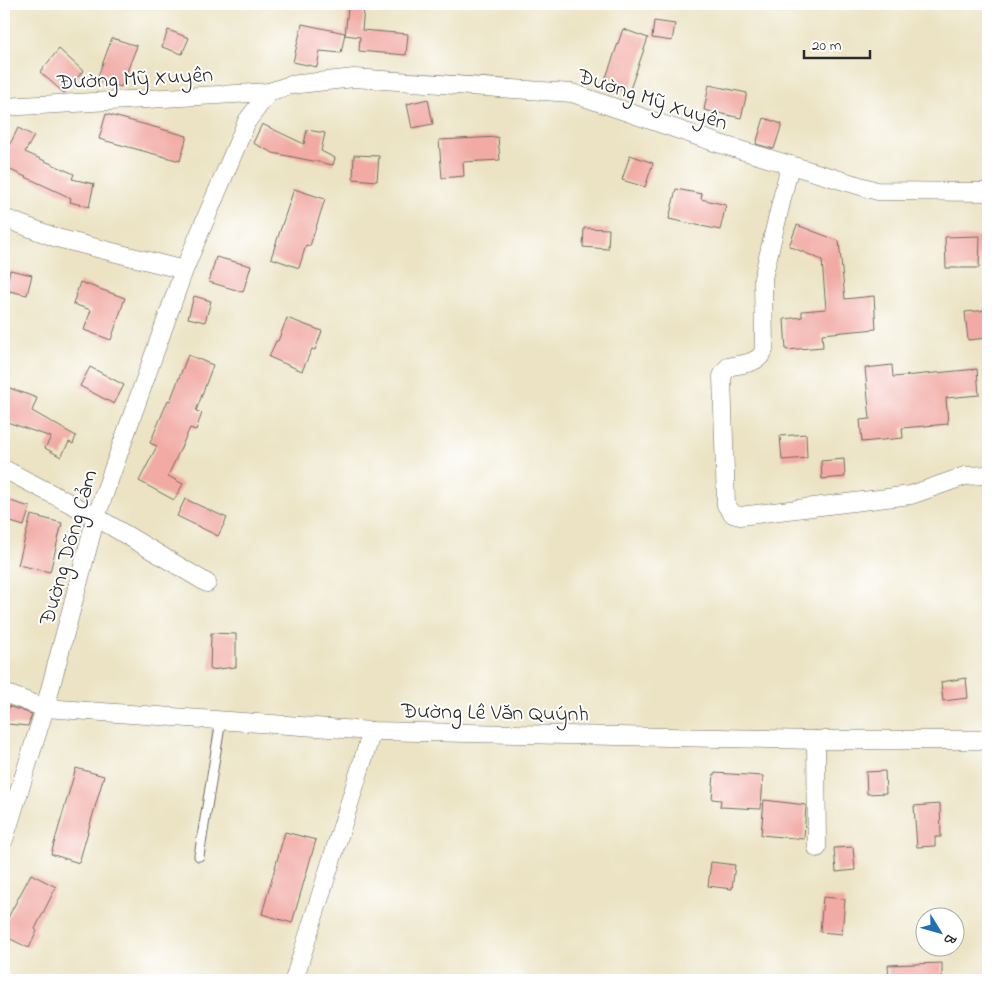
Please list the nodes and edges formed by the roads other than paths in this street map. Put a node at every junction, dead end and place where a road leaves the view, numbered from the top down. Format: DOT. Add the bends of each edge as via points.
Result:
graph roads {
  1 [pos="269,92"];
  2 [pos="4,107"];
  3 [pos="790,165"];
  4 [pos="988,192"];
  5 [pos="4,218"];
  6 [pos="184,270"];
  7 [pos="4,469"];
  8 [pos="988,475"];
  9 [pos="96,517"];
  10 [pos="207,583"];
  11 [pos="4,693"];
  12 [pos="45,708"];
  13 [pos="221,720"];
  14 [pos="372,730"];
  15 [pos="816,740"];
  16 [pos="988,740"];
  17 [pos="4,840"];
  18 [pos="817,848"];
  19 [pos="199,856"];
  20 [pos="294,980"];
  1 -- 2 [label="street, Đường Mỹ Xuyên"];
  1 -- 3 [label="street, Đường Mỹ Xuyên" via="290,85 354,78 572,93 717,144"];
  1 -- 6 [label="street" via="247,121"];
  3 -- 4 [label="street, Đường Mỹ Xuyên" via="877,191"];
  3 -- 8 [label="street" via="763,278 764,350 757,360 728,366 722,376 726,505 729,510 740,516 912,495 965,476"];
  5 -- 6 [label="street" via="57,238"];
  6 -- 9 [label="street, Đường Dõng Cảm"];
  7 -- 9 [label="street"];
  9 -- 10 [label="street"];
  9 -- 12 [label="street, Đường Dõng Cảm"];
  11 -- 12 [label="street, Đường Lê Văn Quýnh"];
  12 -- 13 [label="street, Đường Lê Văn Quýnh"];
  12 -- 17 [label="street, Đường Dõng Cảm"];
  13 -- 14 [label="street, Đường Lê Văn Quýnh"];
  13 -- 19 [label="lane"];
  14 -- 15 [label="street, Đường Lê Văn Quýnh"];
  14 -- 20 [label="street"];
  15 -- 16 [label="street, Đường Lê Văn Quýnh"];
  15 -- 18 [label="street"];
}
